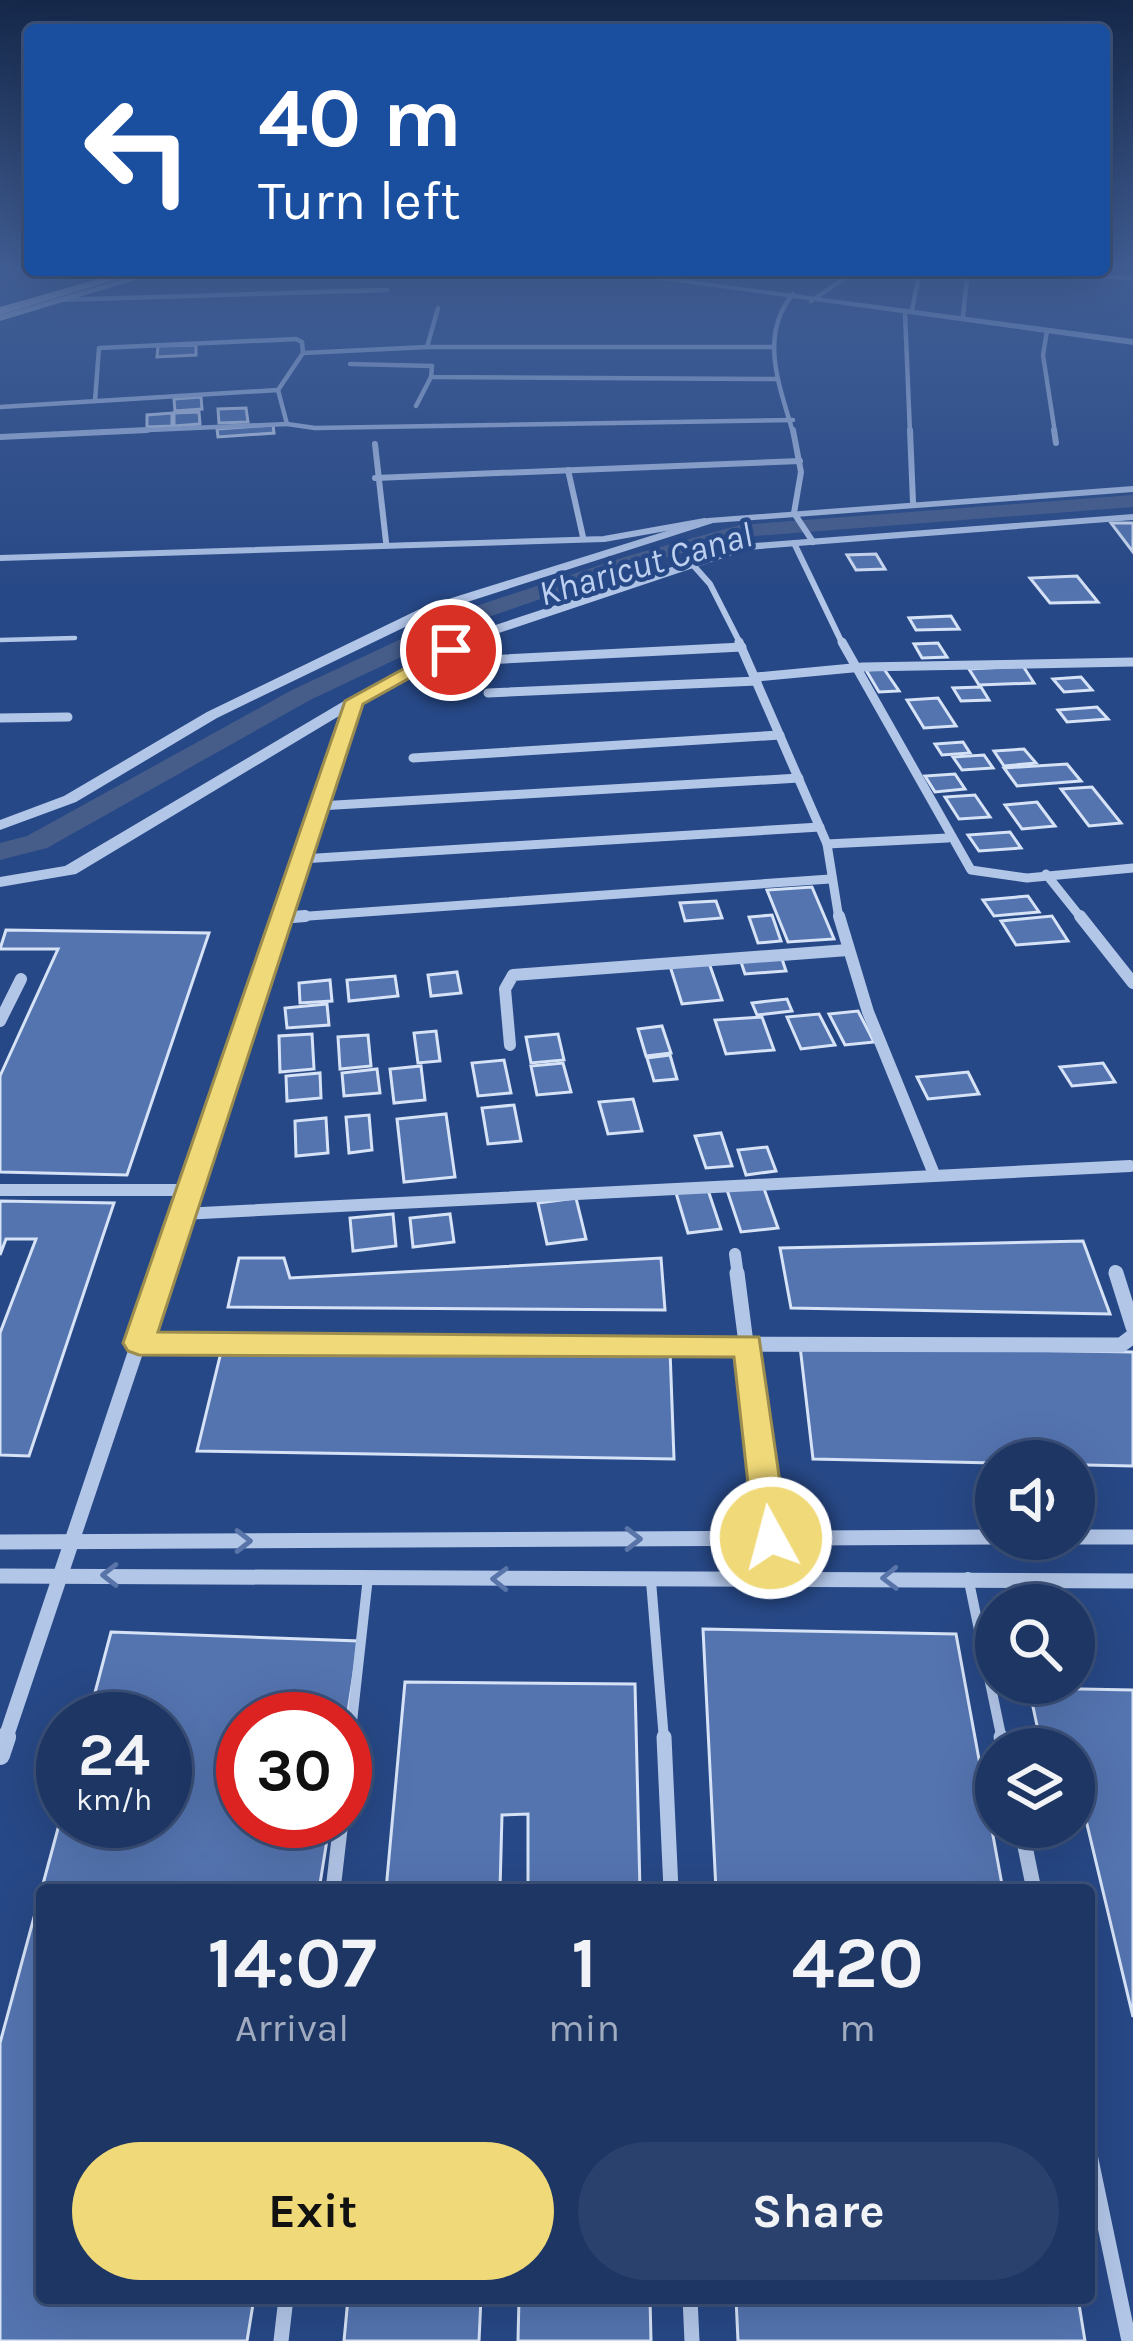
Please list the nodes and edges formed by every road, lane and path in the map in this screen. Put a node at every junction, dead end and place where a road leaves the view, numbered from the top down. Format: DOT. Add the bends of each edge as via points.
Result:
graph roads {
  1 [pos="96,378"];
  2 [pos="286,378"];
  3 [pos="430,378"];
  4 [pos="646,378"];
  5 [pos="910,378"];
  6 [pos="1046,378"];
  7 [pos="776,379"];
  8 [pos="278,390"];
  9 [pos="94,401"];
  10 [pos="416,406"];
  11 [pos="2,407"];
  12 [pos="793,420"];
  13 [pos="0,421"];
  14 [pos="287,424"];
  15 [pos="0,437"];
  16 [pos="1056,442"];
  17 [pos="375,444"];
  18 [pos="800,461"];
  19 [pos="568,470"];
  20 [pos="375,478"];
  21 [pos="1133,489"];
  22 [pos="913,502"];
  23 [pos="795,514"];
  24 [pos="1133,517"];
  25 [pos="712,520"];
  26 [pos="583,537"];
  27 [pos="813,541"];
  28 [pos="386,542"];
  29 [pos="794,543"];
  30 [pos="0,557"];
  31 [pos="693,565"];
  32 [pos="75,638"];
  33 [pos="0,640"];
  34 [pos="742,647"];
  35 [pos="1133,662"];
  36 [pos="426,663"];
  37 [pos="856,671"];
  38 [pos="756,679"];
  39 [pos="488,693"];
  40 [pos="354,701"];
  41 [pos="68,717"];
  42 [pos="0,718"];
  43 [pos="781,735"];
  44 [pos="413,758"];
  45 [pos="799,778"];
  46 [pos="319,806"];
  47 [pos="0,825"];
  48 [pos="820,827"];
  49 [pos="948,838"];
  50 [pos="827,844"];
  51 [pos="301,859"];
  52 [pos="1133,868"];
  53 [pos="1046,874"];
  54 [pos="830,879"];
  55 [pos="0,882"];
  56 [pos="281,918"];
  57 [pos="848,950"];
  58 [pos="21,979"];
  59 [pos="1133,983"];
  60 [pos="0,1021"];
  61 [pos="509,1046"];
  62 [pos="1130,1166"];
  63 [pos="934,1174"];
  64 [pos="0,1190"];
  65 [pos="189,1190"];
  66 [pos="182,1214"];
  67 [pos="735,1254"];
  68 [pos="1115,1271"];
  69 [pos="1133,1327"];
  70 [pos="1133,1336"];
  71 [pos="139,1343"];
  72 [pos="748,1345"];
  73 [pos="975,1537"];
  74 [pos="1095,1537"];
  75 [pos="1133,1537"];
  76 [pos="771,1538"];
  77 [pos="72,1541"];
  78 [pos="0,1542"];
  79 [pos="61,1574"];
  80 [pos="0,1576"];
  81 [pos="368,1576"];
  82 [pos="968,1577"];
  83 [pos="1133,1580"];
  84 [pos="651,1581"];
  85 [pos="355,1692"];
  86 [pos="1000,1728"];
  87 [pos="0,1755"];
  88 [pos="338,1848"];
  89 [pos="1025,1848"];
  90 [pos="334,1884"];
  91 [pos="671,1884"];
  92 [pos="1033,1884"];
  93 [pos="1095,2178"];
  94 [pos="285,2304"];
  95 [pos="690,2304"];
  96 [pos="280,2341"];
  97 [pos="692,2341"];
  98 [pos="1130,2341"];
  1 -- 9 [label="street"];
  2 -- 8 [label="street"];
  3 -- 10 [label="street"];
  4 -- 7 [label="street"];
  5 -- 22 [label="street"];
  6 -- 16 [label="street"];
  7 -- 12 [label="street"];
  8 -- 9 [label="street"];
  8 -- 14 [label="street"];
  9 -- 11 [label="street"];
  11 -- 13 [label="street"];
  12 -- 14 [label="street"];
  12 -- 18 [label="street"];
  14 -- 15 [label="street"];
  17 -- 20 [label="street"];
  18 -- 19 [label="street"];
  18 -- 23 [label="street"];
  19 -- 20 [label="street"];
  19 -- 26 [label="street"];
  20 -- 28 [label="street"];
  21 -- 22 [label="street"];
  22 -- 23 [label="street"];
  23 -- 25 [label="street"];
  23 -- 27 [label="street"];
  24 -- 27 [label="street"];
  25 -- 26 [label="street"];
  25 -- 47 [label="street" via="431,609 212,715 70,800"];
  26 -- 28 [label="street"];
  27 -- 29 [label="street"];
  28 -- 30 [label="street"];
  29 -- 31 [label="street"];
  29 -- 37 [label="street"];
  31 -- 34 [label="street"];
  31 -- 36 [label="street" via="476,636"];
  32 -- 33 [label="lane"];
  34 -- 36 [label="street"];
  34 -- 38 [label="street"];
  35 -- 37 [label="street"];
  36 -- 40 [label="street"];
  37 -- 38 [label="street"];
  37 -- 49 [label="street"];
  38 -- 39 [label="street"];
  38 -- 43 [label="street"];
  40 -- 46 [label="street"];
  40 -- 55 [label="street" via="70,870"];
  41 -- 42 [label="street"];
  43 -- 44 [label="street"];
  43 -- 45 [label="street"];
  45 -- 46 [label="street"];
  45 -- 48 [label="street"];
  46 -- 51 [label="street"];
  48 -- 50 [label="street"];
  48 -- 51 [label="street"];
  49 -- 50 [label="street"];
  49 -- 53 [label="street" via="983,876"];
  50 -- 54 [label="street"];
  51 -- 56 [label="street"];
  52 -- 53 [label="street"];
  53 -- 59 [label="street"];
  54 -- 56 [label="street"];
  54 -- 57 [label="street"];
  56 -- 65 [label="street"];
  57 -- 61 [label="street" via="513,976 506,989"];
  57 -- 63 [label="street"];
  58 -- 60 [label="street"];
  62 -- 63 [label="street"];
  63 -- 66 [label="street"];
  64 -- 65 [label="street"];
  65 -- 66 [label="street"];
  66 -- 71 [label="street"];
  67 -- 72 [label="street"];
  68 -- 69 [label="street"];
  70 -- 72 [label="street" via="1121,1346"];
  71 -- 72 [label="street"];
  71 -- 77 [label="street"];
  72 -- 76 [label="street"];
  73 -- 76 [label="street"];
  74 -- 75 [label="street"];
  77 -- 76 [label="street, one-way"];
  77 -- 78 [label="street"];
  77 -- 79 [label="street"];
  79 -- 80 [label="street"];
  81 -- 79 [label="street, one-way"];
  79 -- 87 [label="street"];
  84 -- 81 [label="street, one-way"];
  81 -- 85 [label="lane"];
  82 -- 83 [label="street"];
  82 -- 84 [label="street, one-way"];
  82 -- 86 [label="lane"];
  84 -- 91 [label="lane"];
  88 -- 90 [label="lane"];
  89 -- 92 [label="lane"];
  93 -- 98 [label="lane"];
  94 -- 96 [label="lane"];
  95 -- 97 [label="lane"];
}
